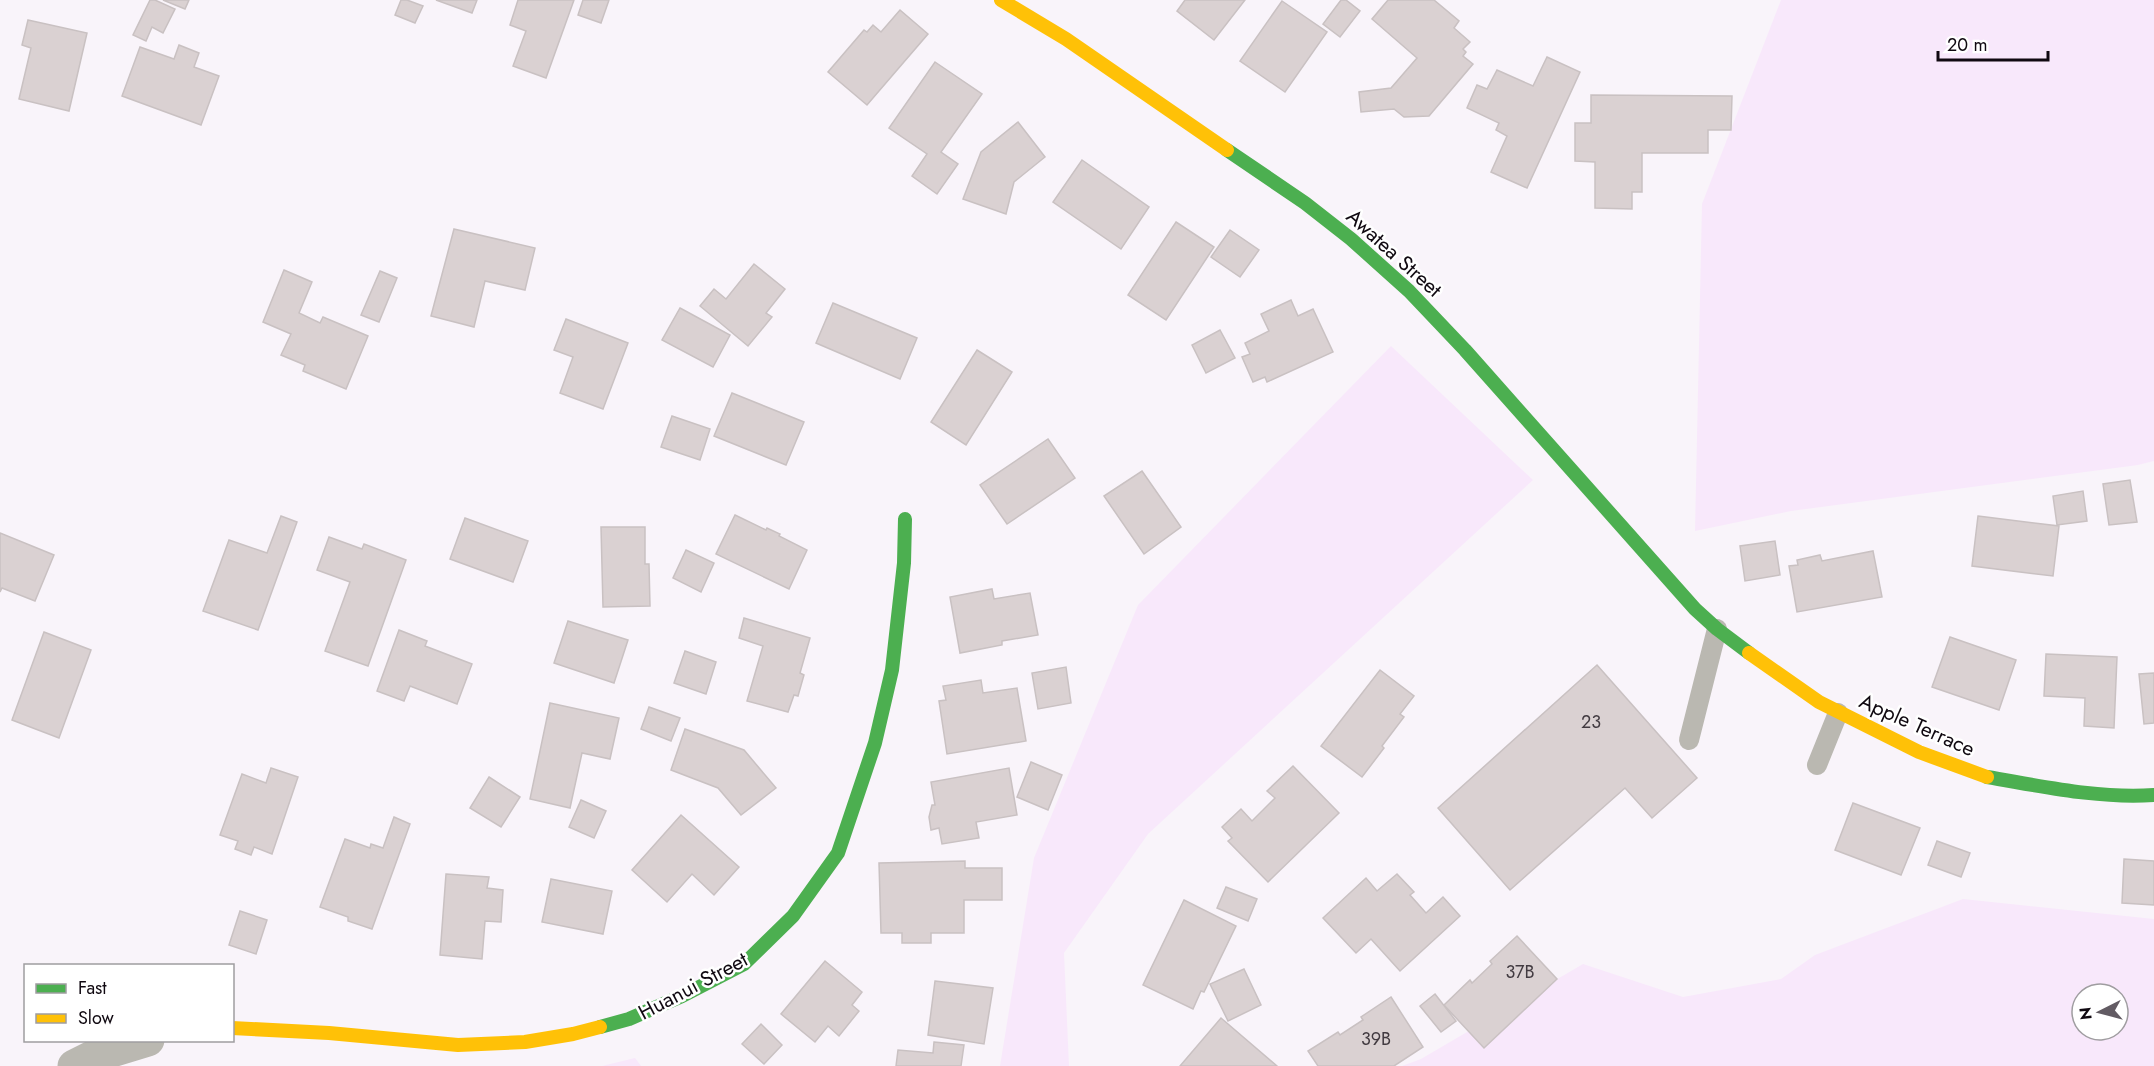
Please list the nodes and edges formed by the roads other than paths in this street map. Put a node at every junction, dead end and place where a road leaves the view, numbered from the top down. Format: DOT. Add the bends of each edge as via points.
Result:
graph roads {
  1 [pos="1001,0"];
  2 [pos="905,519"];
  3 [pos="1695,609"];
  4 [pos="1717,629"];
  5 [pos="1838,713"];
  6 [pos="1689,740"];
  7 [pos="1817,765"];
  8 [pos="2154,795"];
  9 [pos="234,1028"];
  10 [pos="144,1042"];
  11 [pos="74,1066"];
  1 -- 3 [label="street, Awatea Street" via="1066,39 1305,203 1350,239 1409,291 1465,350"];
  2 -- 9 [label="street, Huanui Street" via="892,670 875,743 838,854 793,916 744,964 629,1019 525,1042 458,1045"];
  3 -- 4 [label="street, Apple Terrace"];
  4 -- 5 [label="street, Apple Terrace"];
  4 -- 6 [label="lane"];
  5 -- 7 [label="lane"];
  5 -- 8 [label="street, Apple Terrace" via="1919,752 1982,776 2067,790"];
  10 -- 11 [label="street"];
}
